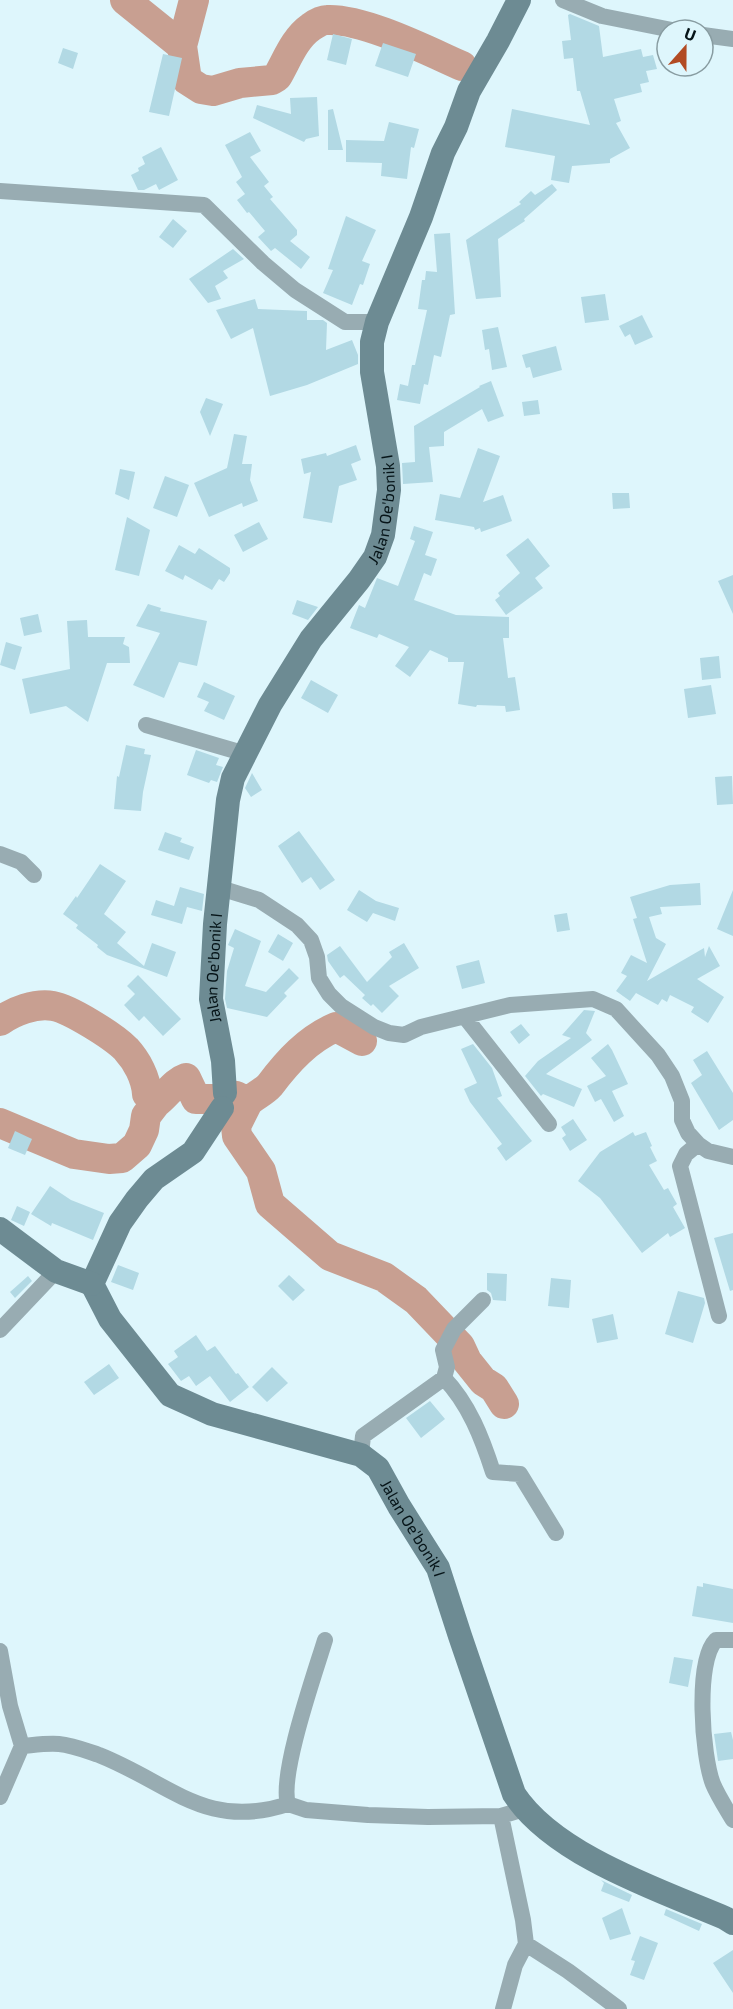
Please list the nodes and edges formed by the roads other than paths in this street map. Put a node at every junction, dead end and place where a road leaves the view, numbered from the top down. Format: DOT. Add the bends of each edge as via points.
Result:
graph roads {
  1 [pos="519,0"];
  2 [pos="563,0"];
  3 [pos="655,27"];
  4 [pos="715,37"];
  5 [pos="733,39"];
  6 [pos="0,191"];
  7 [pos="377,322"];
  8 [pos="146,726"];
  9 [pos="246,754"];
  10 [pos="0,854"];
  11 [pos="34,875"];
  12 [pos="220,888"];
  13 [pos="465,1017"];
  14 [pos="549,1124"];
  15 [pos="698,1144"];
  16 [pos="733,1157"];
  17 [pos="0,1229"];
  18 [pos="56,1271"];
  19 [pos="92,1284"];
  20 [pos="483,1300"];
  21 [pos="719,1317"];
  22 [pos="0,1330"];
  23 [pos="444,1378"];
  24 [pos="361,1455"];
  25 [pos="556,1533"];
  26 [pos="325,1640"];
  27 [pos="733,1640"];
  28 [pos="0,1651"];
  29 [pos="22,1746"];
  30 [pos="0,1797"];
  31 [pos="288,1804"];
  32 [pos="524,1809"];
  33 [pos="501,1816"];
  34 [pos="733,1820"];
  35 [pos="733,1923"];
  36 [pos="526,1944"];
  37 [pos="503,2009"];
  38 [pos="619,2009"];
  1 -- 7 [label="street, Jalan Oe'bonik I" via="469,91"];
  2 -- 3 [label="street" via="602,16"];
  4 -- 5 [label="street"];
  6 -- 7 [label="street" via="204,205 295,290 345,322"];
  7 -- 9 [label="street, Jalan Oe'bonik I" via="372,372 389,490 383,535 375,557 311,639 270,705"];
  8 -- 9 [label="street"];
  9 -- 12 [label="street, Jalan Oe'bonik I" via="233,778 228,800"];
  10 -- 11 [label="street" via="21,862"];
  12 -- 13 [label="street" via="259,900 297,925 311,940 319,978 329,994 374,1027 404,1035"];
  12 -- 19 [label="street, Jalan Oe'bonik I" via="211,999 223,1061 223,1100 193,1152 154,1179 137,1199 120,1223"];
  13 -- 14 [label="street"];
  13 -- 15 [label="street" via="510,1005 593,999 616,1010 672,1076 682,1101 682,1120"];
  15 -- 16 [label="street" via="708,1151"];
  15 -- 21 [label="street" via="680,1166"];
  17 -- 18 [label="street"];
  18 -- 19 [label="street"];
  18 -- 22 [label="street"];
  19 -- 24 [label="street, Jalan Oe'bonik I" via="110,1319 170,1395 212,1414"];
  20 -- 23 [label="street" via="454,1329 443,1350 447,1366"];
  23 -- 24 [label="street" via="363,1436"];
  23 -- 25 [label="street" via="459,1394 493,1472 520,1474"];
  24 -- 32 [label="street, Jalan Oe'bonik I" via="378,1468 438,1568 514,1794"];
  26 -- 31 [label="street" via="298,1728 287,1781"];
  27 -- 34 [label="street" via="716,1640 708,1652 703,1734 713,1784"];
  28 -- 29 [label="street"];
  29 -- 30 [label="street"];
  29 -- 31 [label="street" via="60,1744 90,1752 194,1804 213,1809 244,1814"];
  31 -- 33 [label="street" via="306,1810 368,1815"];
  32 -- 33 [label="street"];
  32 -- 35 [label="street, Jalan Oe'bonik I" via="567,1844 597,1862"];
  33 -- 36 [label="street"];
  36 -- 37 [label="street"];
  36 -- 38 [label="street"];
}
